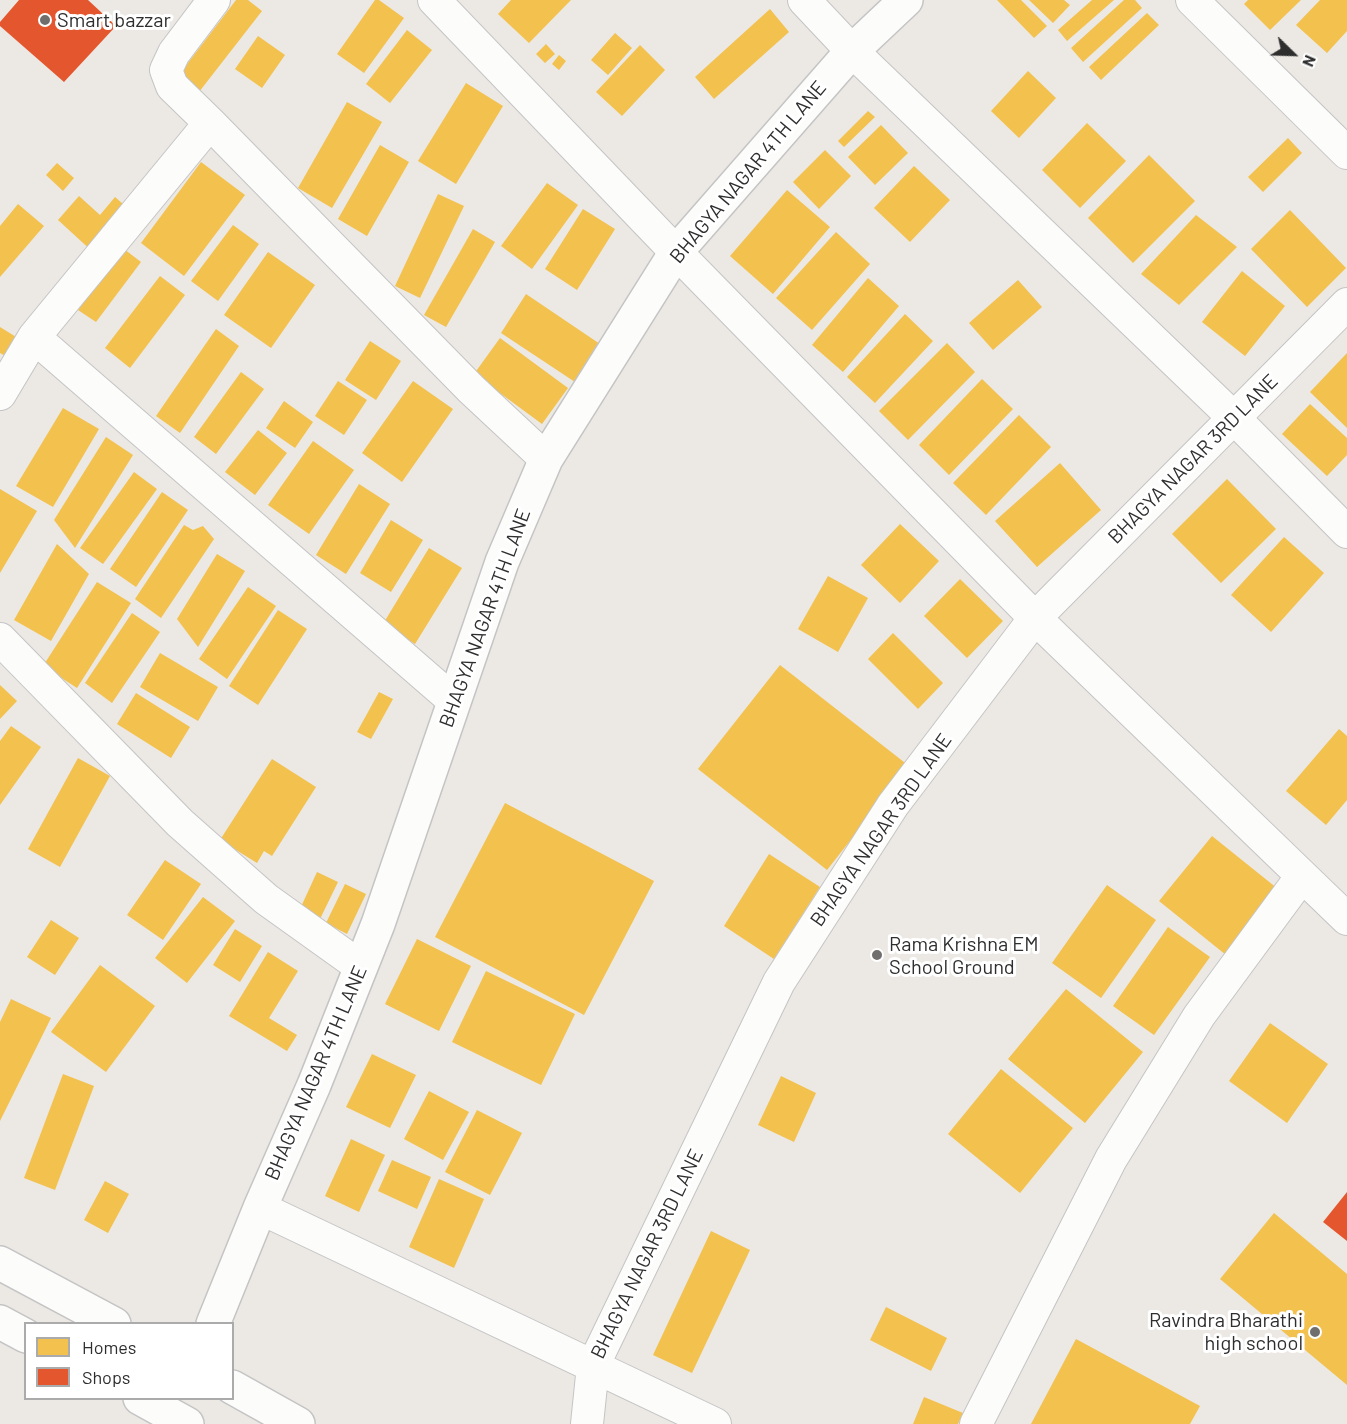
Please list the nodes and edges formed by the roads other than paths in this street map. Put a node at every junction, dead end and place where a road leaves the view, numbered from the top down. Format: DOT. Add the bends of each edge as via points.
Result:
graph roads {
  1 [pos="214,0"];
  2 [pos="434,0"];
  3 [pos="804,0"];
  4 [pos="906,0"];
  5 [pos="1192,0"];
  6 [pos="852,51"];
  7 [pos="210,123"];
  8 [pos="1347,153"];
  9 [pos="676,252"];
  10 [pos="1347,304"];
  11 [pos="34,337"];
  12 [pos="0,394"];
  13 [pos="1234,418"];
  14 [pos="546,459"];
  15 [pos="1347,532"];
  16 [pos="1035,618"];
  17 [pos="0,639"];
  18 [pos="454,701"];
  19 [pos="1302,876"];
  20 [pos="1347,919"];
  21 [pos="361,967"];
  22 [pos="260,1208"];
  23 [pos="0,1263"];
  24 [pos="0,1322"];
  25 [pos="112,1322"];
  26 [pos="213,1322"];
  27 [pos="24,1335"];
  28 [pos="593,1366"];
  29 [pos="234,1388"];
  30 [pos="153,1407"];
  31 [pos="187,1424"];
  32 [pos="298,1424"];
  33 [pos="587,1424"];
  34 [pos="715,1424"];
  35 [pos="976,1424"];
  1 -- 7 [label="street" via="174,53 166,70 171,87"];
  2 -- 9 [label="street"];
  3 -- 6 [label="street"];
  4 -- 6 [label="main road, BHAGYA NAGAR 4TH LANE"];
  5 -- 8 [label="street"];
  6 -- 9 [label="main road, BHAGYA NAGAR 4TH LANE"];
  6 -- 13 [label="street"];
  7 -- 11 [label="street"];
  7 -- 14 [label="street" via="471,389"];
  9 -- 14 [label="main road, BHAGYA NAGAR 4TH LANE"];
  9 -- 16 [label="street"];
  10 -- 13 [label="street, BHAGYA NAGAR 3RD LANE"];
  11 -- 12 [label="street"];
  11 -- 18 [label="street"];
  13 -- 15 [label="street"];
  13 -- 16 [label="street, BHAGYA NAGAR 3RD LANE"];
  14 -- 18 [label="main road, BHAGYA NAGAR 4TH LANE" via="502,562"];
  16 -- 19 [label="street"];
  16 -- 28 [label="street, BHAGYA NAGAR 3RD LANE" via="893,805 779,982"];
  17 -- 21 [label="street" via="180,823 266,899"];
  18 -- 21 [label="main road, BHAGYA NAGAR 4TH LANE"];
  19 -- 20 [label="street"];
  19 -- 35 [label="street" via="1199,1016 1111,1159"];
  21 -- 22 [label="main road, BHAGYA NAGAR 4TH LANE"];
  22 -- 26 [label="main road, BHAGYA NAGAR 4TH LANE"];
  22 -- 28 [label="street"];
  23 -- 25 [label="main road"];
  24 -- 27 [label="main road"];
  28 -- 33 [label="street, BHAGYA NAGAR 3RD LANE"];
  28 -- 34 [label="street"];
  29 -- 32 [label="main road"];
  30 -- 31 [label="main road"];
}
